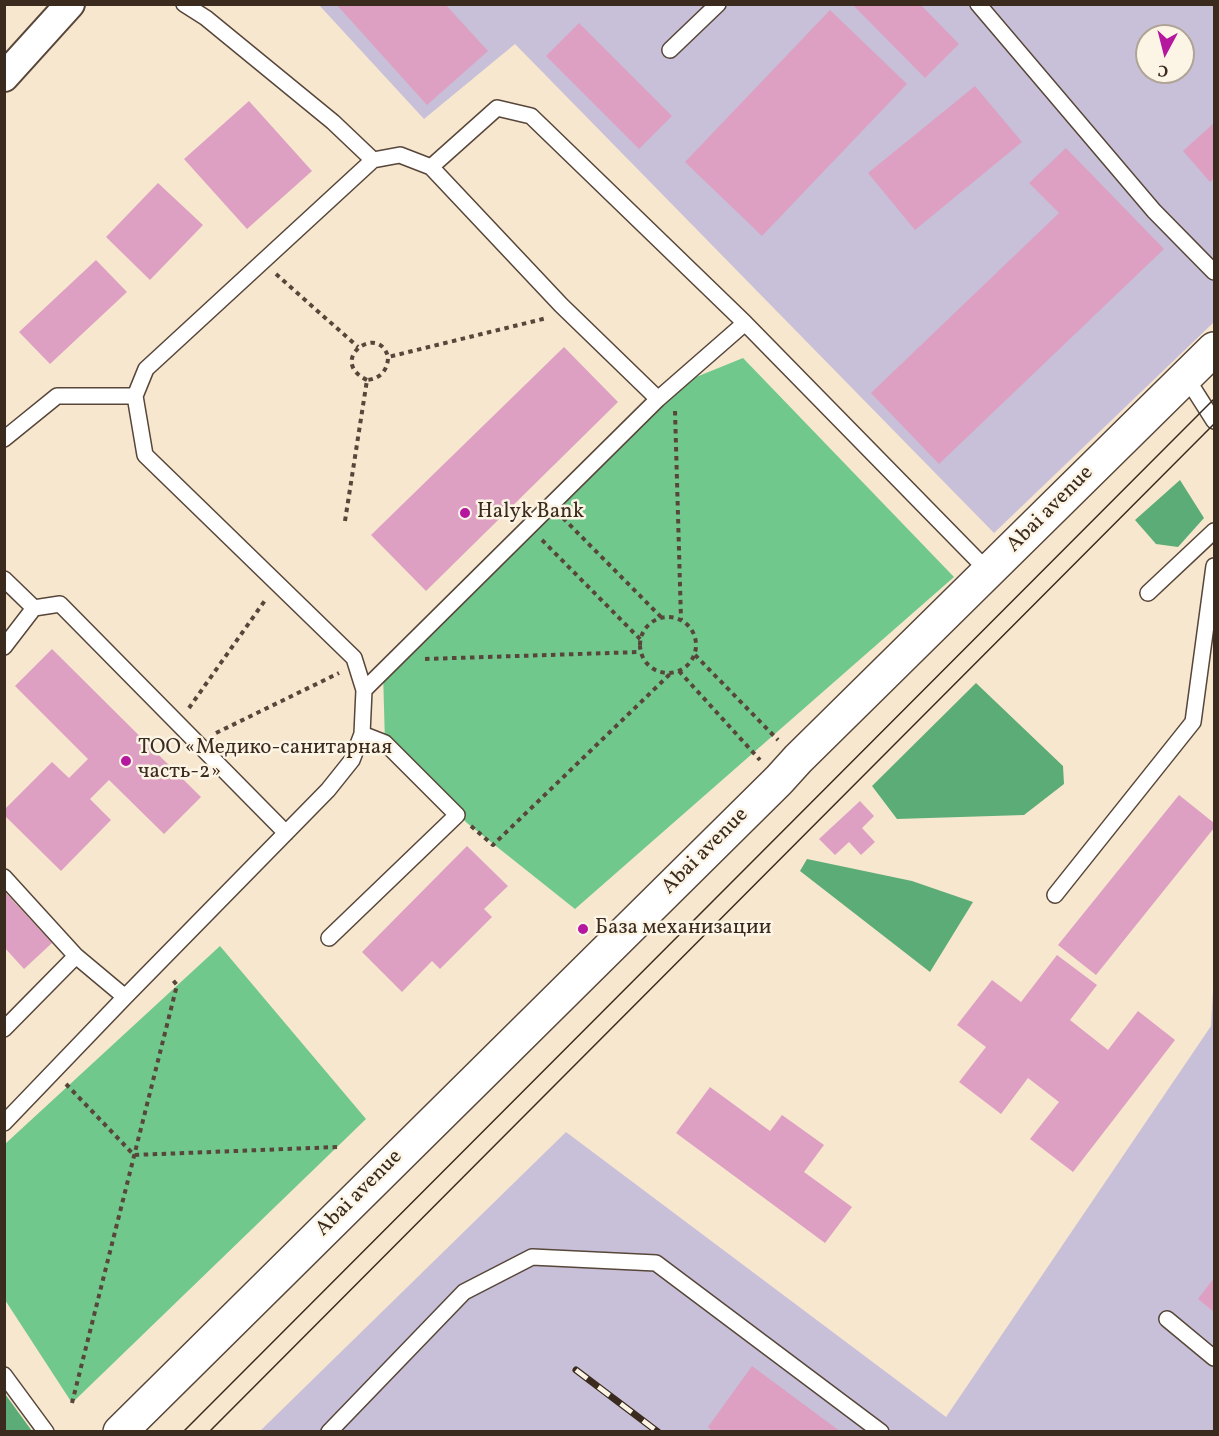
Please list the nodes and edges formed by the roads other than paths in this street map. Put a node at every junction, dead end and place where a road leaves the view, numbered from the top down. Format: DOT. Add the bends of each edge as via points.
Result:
graph roads {
  1 [pos="69,4"];
  2 [pos="184,4"];
  3 [pos="718,4"];
  4 [pos="978,4"];
  5 [pos="670,50"];
  6 [pos="4,77"];
  7 [pos="373,160"];
  8 [pos="431,167"];
  9 [pos="1215,272"];
  10 [pos="745,323"];
  11 [pos="1215,349"];
  12 [pos="1186,377"];
  13 [pos="135,396"];
  14 [pos="658,399"];
  15 [pos="1215,421"];
  16 [pos="4,439"];
  17 [pos="1215,531"];
  18 [pos="1215,566"];
  19 [pos="989,572"];
  20 [pos="4,579"];
  21 [pos="1148,593"];
  22 [pos="34,608"];
  23 [pos="4,646"];
  24 [pos="364,690"];
  25 [pos="362,734"];
  26 [pos="286,833"];
  27 [pos="4,877"];
  28 [pos="1055,895"];
  29 [pos="329,938"];
  30 [pos="76,956"];
  31 [pos="125,997"];
  32 [pos="4,1029"];
  33 [pos="4,1123"];
  34 [pos="1167,1319"];
  35 [pos="1215,1358"];
  36 [pos="4,1375"];
  37 [pos="46,1431"];
  38 [pos="120,1431"];
  39 [pos="328,1431"];
  40 [pos="881,1431"];
  1 -- 6 [label="street"];
  2 -- 7 [label="lane" via="315,107"];
  3 -- 5 [label="lane"];
  4 -- 9 [label="lane" via="1154,211"];
  7 -- 8 [label="lane" via="400,155"];
  7 -- 13 [label="lane" via="146,369"];
  8 -- 10 [label="lane" via="497,108 531,116"];
  8 -- 14 [label="lane" via="561,305"];
  10 -- 14 [label="lane"];
  10 -- 19 [label="lane"];
  11 -- 12 [label="main road, Abai avenue"];
  12 -- 15 [label="lane"];
  12 -- 19 [label="main road, Abai avenue"];
  13 -- 16 [label="lane" via="57,396"];
  13 -- 24 [label="lane" via="145,455 354,658"];
  14 -- 24 [label="lane"];
  17 -- 21 [label="lane"];
  18 -- 28 [label="lane" via="1193,722"];
  19 -- 38 [label="main road, Abai avenue"];
  20 -- 22 [label="lane"];
  22 -- 23 [label="lane"];
  22 -- 26 [label="lane" via="60,604"];
  24 -- 25 [label="lane"];
  25 -- 26 [label="lane" via="352,760"];
  25 -- 29 [label="lane" via="385,743 457,815"];
  26 -- 31 [label="lane"];
  27 -- 30 [label="lane"];
  30 -- 31 [label="lane"];
  30 -- 32 [label="lane"];
  31 -- 33 [label="lane"];
  34 -- 35 [label="lane"];
  36 -- 37 [label="lane"];
  39 -- 40 [label="lane" via="464,1292 532,1257 656,1263"];
}
